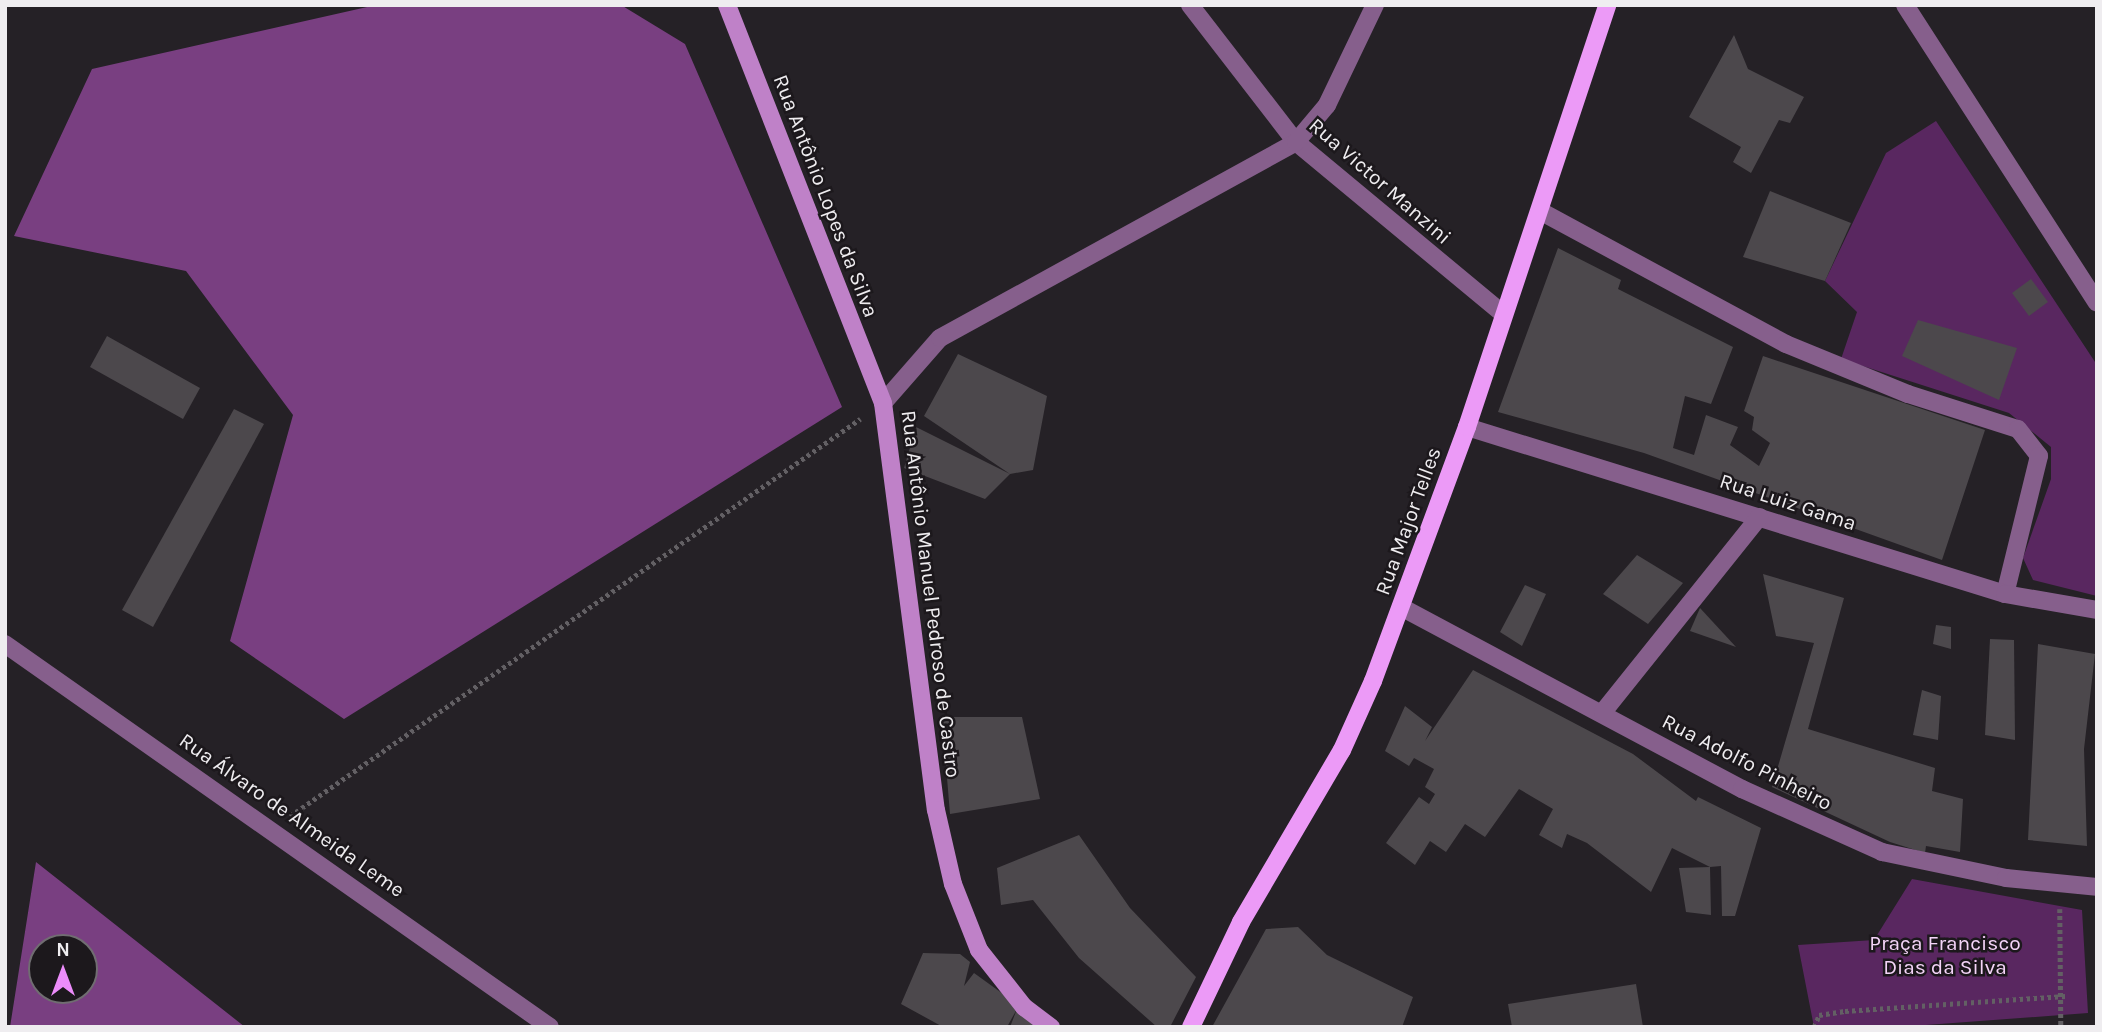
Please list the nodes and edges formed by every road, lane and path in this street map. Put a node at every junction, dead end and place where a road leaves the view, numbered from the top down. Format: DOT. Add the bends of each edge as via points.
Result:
graph roads {
  1 [pos="727,5"];
  2 [pos="1190,5"];
  3 [pos="1375,5"];
  4 [pos="1607,5"];
  5 [pos="1905,5"];
  6 [pos="1296,142"];
  7 [pos="1540,211"];
  8 [pos="2097,303"];
  9 [pos="1502,313"];
  10 [pos="883,403"];
  11 [pos="1467,427"];
  12 [pos="1759,517"];
  13 [pos="2005,594"];
  14 [pos="1401,607"];
  15 [pos="2097,610"];
  16 [pos="5,644"];
  17 [pos="1603,712"];
  18 [pos="272,829"];
  19 [pos="2061,883"];
  20 [pos="2097,887"];
  21 [pos="2065,996"];
  22 [pos="550,1027"];
  23 [pos="1051,1027"];
  24 [pos="1191,1027"];
  25 [pos="1814,1027"];
  26 [pos="2061,1027"];
  1 -- 10 [label="main road, Rua Antônio Lopes da Silva"];
  2 -- 6 [label="street, Rua Victor Manzini"];
  3 -- 6 [label="street, Rua Antônio Manuel Pedroso de Castro" via="1327,104"];
  4 -- 7 [label="main road, Rua Major Telles"];
  5 -- 8 [label="street"];
  6 -- 9 [label="street, Rua Victor Manzini"];
  6 -- 10 [label="street, Rua Antônio Manuel Pedroso de Castro" via="940,338"];
  7 -- 9 [label="main road, Rua Major Telles"];
  7 -- 13 [label="street" via="1786,344 1908,394 2018,429 2032,440 2039,456 2036,474"];
  9 -- 11 [label="main road, Rua Major Telles"];
  10 -- 18 [label="path"];
  10 -- 23 [label="main road, Rua Antônio Manuel Pedroso de Castro" via="936,810 953,884 979,950 1024,1007"];
  11 -- 12 [label="street, Rua Luiz Gama"];
  11 -- 14 [label="main road, Rua Major Telles"];
  12 -- 13 [label="street, Rua Luiz Gama"];
  12 -- 17 [label="street"];
  13 -- 15 [label="street, Rua Luiz Gama"];
  14 -- 17 [label="street, Rua Adolfo Pinheiro"];
  14 -- 24 [label="main road, Rua Major Telles" via="1342,750 1241,922"];
  16 -- 18 [label="street, Rua Álvaro de Almeida Leme"];
  17 -- 19 [label="street, Rua Adolfo Pinheiro" via="1742,789 1882,852"];
  18 -- 22 [label="street, Rua Álvaro de Almeida Leme"];
  19 -- 20 [label="street, Rua Adolfo Pinheiro"];
  19 -- 21 [label="path"];
  21 -- 25 [label="path" via="1845,1011 1819,1015"];
  21 -- 26 [label="path"];
}
